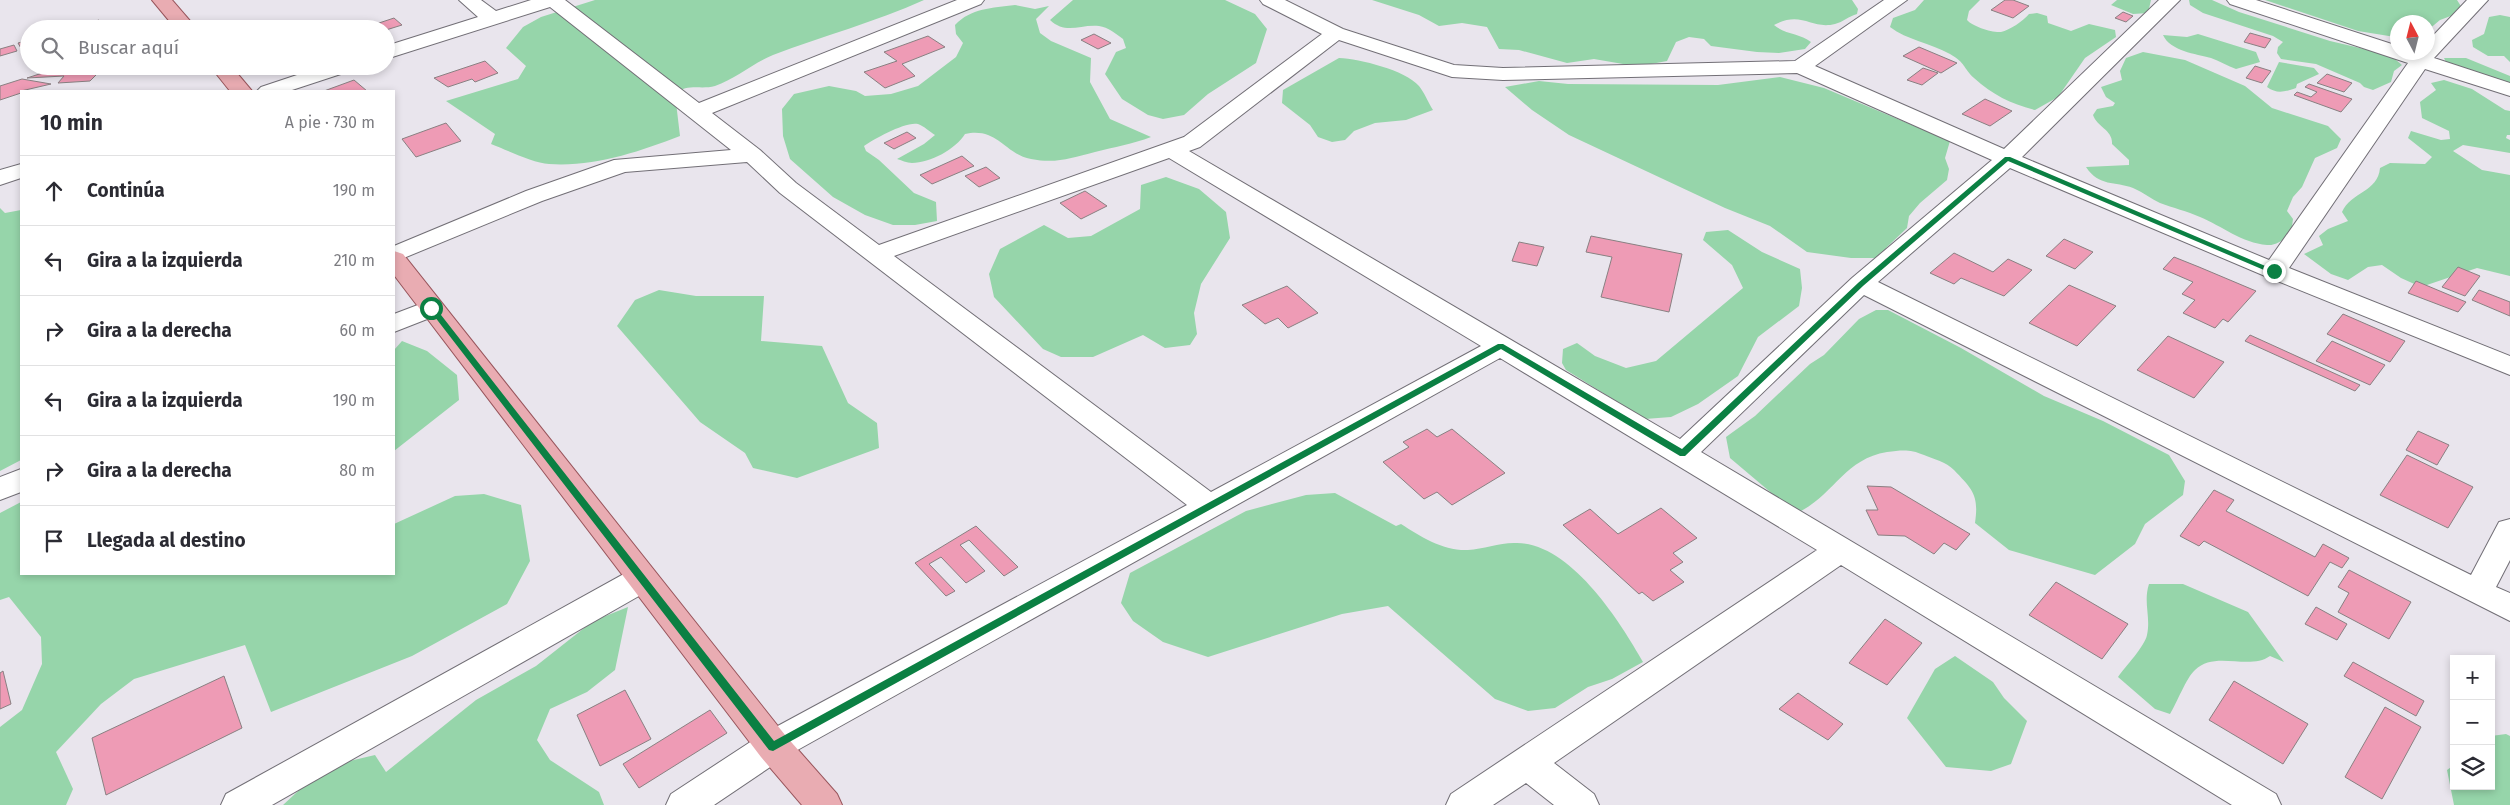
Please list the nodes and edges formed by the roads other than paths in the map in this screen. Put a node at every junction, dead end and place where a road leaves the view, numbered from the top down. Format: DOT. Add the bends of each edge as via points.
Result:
graph roads {
  1 [pos="162,0"];
  2 [pos="469,0"];
  3 [pos="552,0"];
  4 [pos="974,0"];
  5 [pos="1270,0"];
  6 [pos="1897,0"];
  7 [pos="2170,0"];
  8 [pos="2237,0"];
  9 [pos="2478,0"];
  10 [pos="493,19"];
  11 [pos="179,20"];
  12 [pos="1336,33"];
  13 [pos="395,50"];
  14 [pos="2420,61"];
  15 [pos="1800,67"];
  16 [pos="228,75"];
  17 [pos="318,75"];
  18 [pos="240,90"];
  19 [pos="271,90"];
  20 [pos="2510,90"];
  21 [pos="696,112"];
  22 [pos="1170,149"];
  23 [pos="752,155"];
  24 [pos="2007,159"];
  25 [pos="20,172"];
  26 [pos="0,178"];
  27 [pos="876,254"];
  28 [pos="395,255"];
  29 [pos="395,260"];
  30 [pos="2274,271"];
  31 [pos="1860,284"];
  32 [pos="431,308"];
  33 [pos="395,324"];
  34 [pos="1501,346"];
  35 [pos="2510,366"];
  36 [pos="1682,454"];
  37 [pos="20,480"];
  38 [pos="0,488"];
  39 [pos="1209,506"];
  40 [pos="2510,530"];
  41 [pos="1841,550"];
  42 [pos="642,578"];
  43 [pos="2478,592"];
  44 [pos="2510,608"];
  45 [pos="773,746"];
  46 [pos="1527,762"];
  47 [pos="239,805"];
  48 [pos="684,805"];
  49 [pos="824,805"];
  50 [pos="1464,805"];
  51 [pos="1582,805"];
  52 [pos="2263,805"];
  1 -- 11 [label="main road"];
  2 -- 10 [label="street"];
  3 -- 10 [label="street"];
  3 -- 21 [label="street"];
  4 -- 21 [label="street"];
  5 -- 12 [label="street"];
  6 -- 15 [label="street"];
  7 -- 24 [label="street"];
  8 -- 14 [label="street"];
  9 -- 14 [label="street"];
  10 -- 13 [label="street"];
  12 -- 15 [label="street" via="1452,71 1479,74"];
  12 -- 22 [label="street" via="1192,142"];
  14 -- 20 [label="street"];
  14 -- 30 [label="street"];
  15 -- 24 [label="street"];
  16 -- 18 [label="main road"];
  17 -- 19 [label="street"];
  21 -- 23 [label="street"];
  22 -- 27 [label="street"];
  22 -- 34 [label="street"];
  23 -- 27 [label="street" via="788,188"];
  23 -- 28 [label="street" via="622,165 534,196"];
  24 -- 30 [label="street"];
  24 -- 31 [label="street"];
  25 -- 26 [label="street"];
  27 -- 39 [label="street"];
  29 -- 32 [label="main road"];
  30 -- 35 [label="street"];
  31 -- 36 [label="street"];
  31 -- 43 [label="street"];
  32 -- 33 [label="street"];
  32 -- 42 [label="main road"];
  34 -- 36 [label="street"];
  34 -- 39 [label="street"];
  36 -- 41 [label="street"];
  37 -- 38 [label="street"];
  39 -- 45 [label="street"];
  40 -- 43 [label="street"];
  41 -- 46 [label="street"];
  41 -- 52 [label="street"];
  42 -- 45 [label="main road"];
  42 -- 47 [label="street"];
  43 -- 44 [label="street"];
  45 -- 48 [label="street"];
  45 -- 49 [label="main road"];
  46 -- 50 [label="street"];
  46 -- 51 [label="street"];
}
